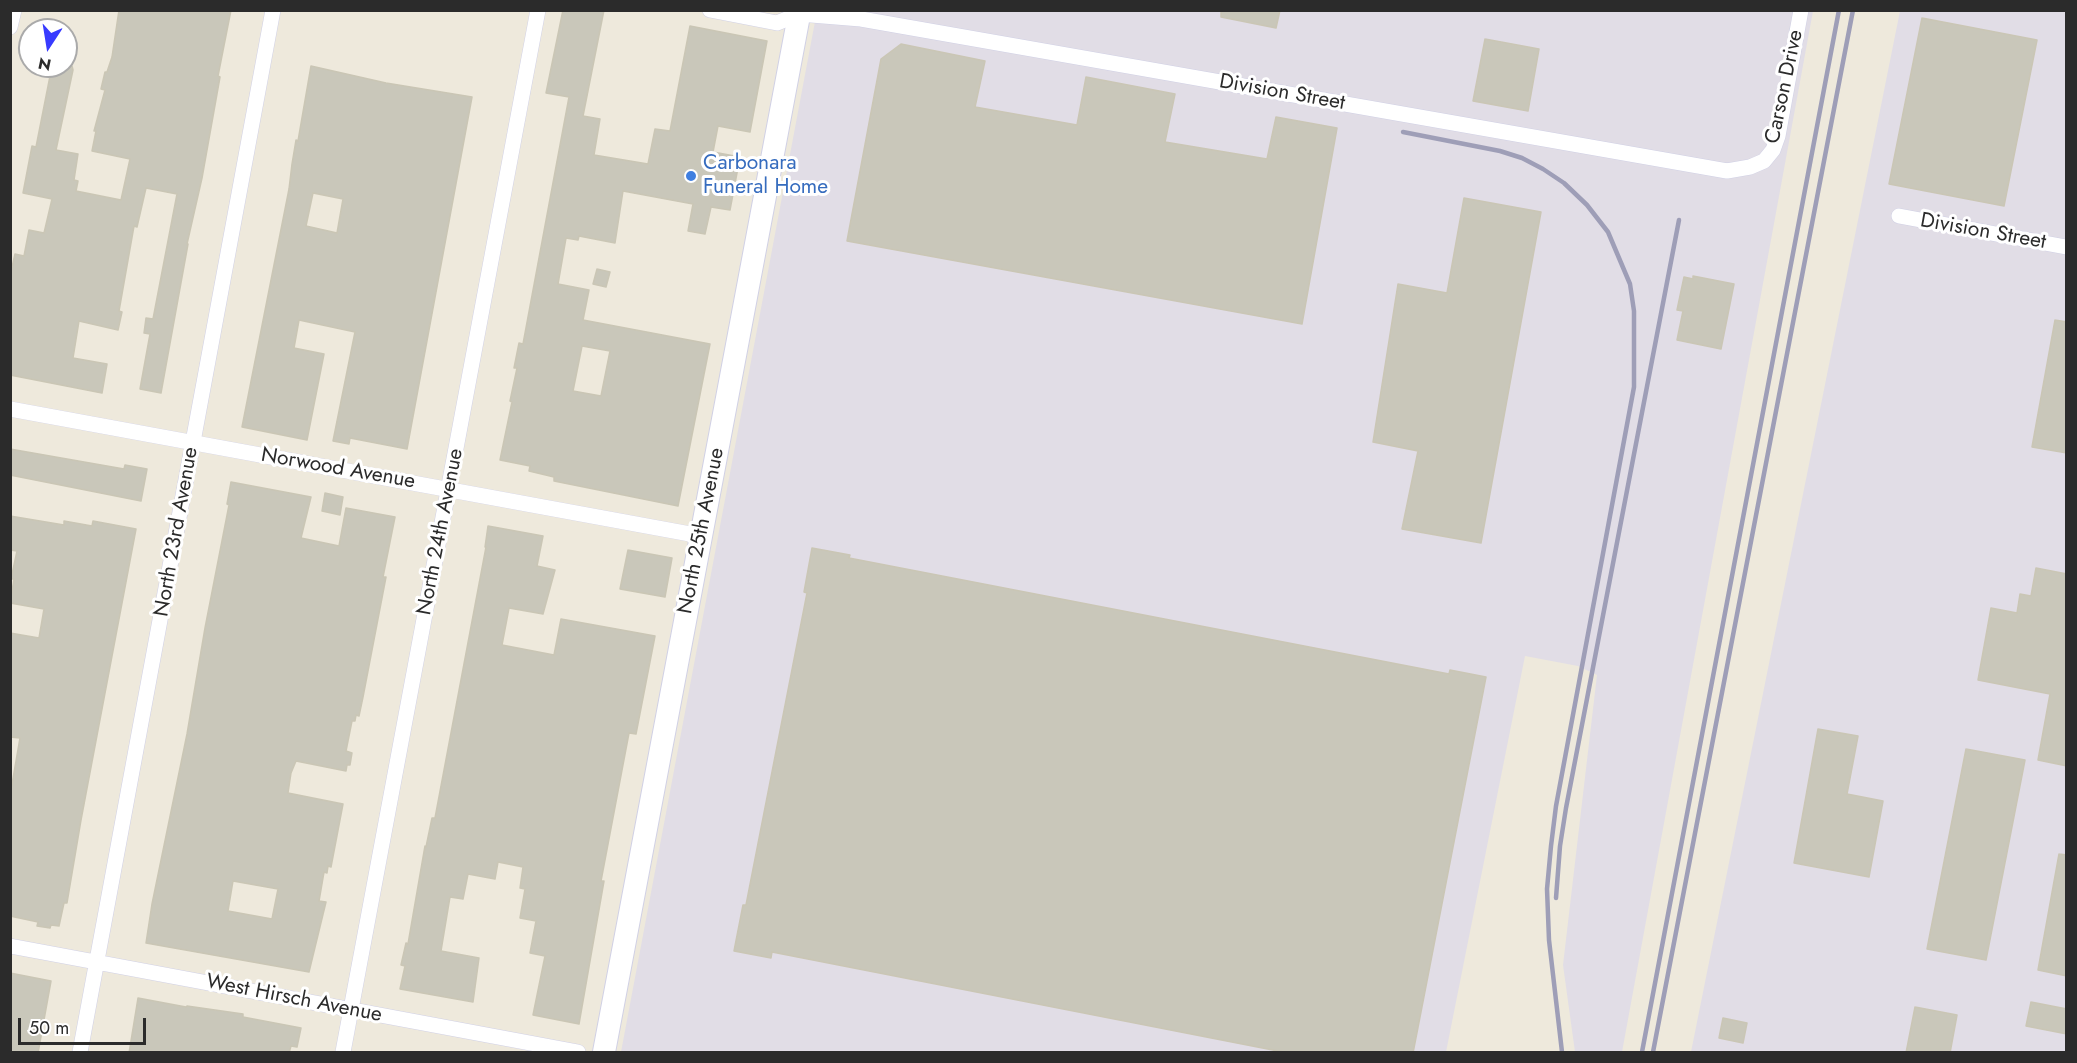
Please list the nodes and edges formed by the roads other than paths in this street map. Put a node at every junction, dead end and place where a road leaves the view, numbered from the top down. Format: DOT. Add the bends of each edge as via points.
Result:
graph roads {
  1 [pos="14,10"];
  2 [pos="273,10"];
  3 [pos="538,10"];
  4 [pos="710,10"];
  5 [pos="1801,10"];
  6 [pos="797,12"];
  7 [pos="10,27"];
  8 [pos="1764,162"];
  9 [pos="1899,216"];
  10 [pos="2067,247"];
  11 [pos="10,409"];
  12 [pos="193,443"];
  13 [pos="448,489"];
  14 [pos="701,536"];
  15 [pos="10,946"];
  16 [pos="97,962"];
  17 [pos="351,1010"];
  18 [pos="80,1053"];
  19 [pos="343,1053"];
  20 [pos="578,1053"];
  21 [pos="604,1053"];
  1 -- 7 [label="street"];
  2 -- 12 [label="street, North 23rd Avenue"];
  3 -- 13 [label="street, North 24th Avenue"];
  4 -- 6 [label="street, Division Street" via="777,23"];
  5 -- 8 [label="street, Carson Drive" via="1778,136"];
  6 -- 8 [label="street, Division Street" via="861,19 1727,171"];
  6 -- 14 [label="main road, North 25th Avenue"];
  9 -- 10 [label="street, Division Street"];
  11 -- 12 [label="street, Norwood Avenue"];
  12 -- 13 [label="street, Norwood Avenue"];
  12 -- 16 [label="street, North 23rd Avenue"];
  13 -- 14 [label="street, Norwood Avenue"];
  13 -- 17 [label="street, North 24th Avenue"];
  14 -- 21 [label="main road, North 25th Avenue"];
  15 -- 16 [label="street, West Hirsch Avenue"];
  16 -- 17 [label="street, West Hirsch Avenue"];
  16 -- 18 [label="street, North 23rd Avenue"];
  17 -- 19 [label="street, North 24th Avenue"];
  17 -- 20 [label="street, West Hirsch Avenue"];
}
